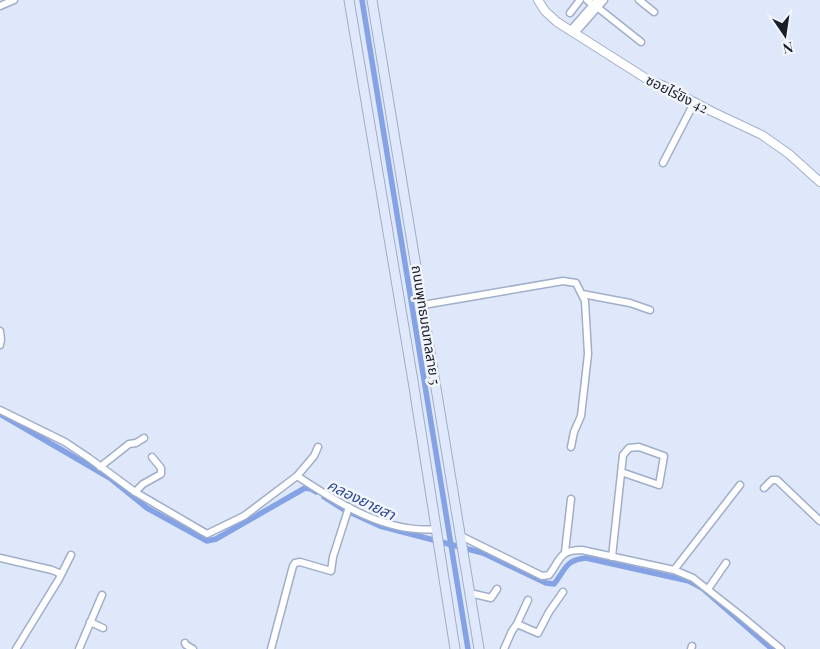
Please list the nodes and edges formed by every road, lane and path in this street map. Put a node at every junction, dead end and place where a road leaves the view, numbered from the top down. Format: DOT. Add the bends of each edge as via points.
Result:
graph roads {
  1 [pos="14,0"];
  2 [pos="349,0"];
  3 [pos="372,0"];
  4 [pos="538,0"];
  5 [pos="580,0"];
  6 [pos="586,0"];
  7 [pos="604,0"];
  8 [pos="639,0"];
  9 [pos="596,4"];
  10 [pos="0,6"];
  11 [pos="654,12"];
  12 [pos="570,13"];
  13 [pos="573,32"];
  14 [pos="641,42"];
  15 [pos="694,103"];
  16 [pos="663,162"];
  17 [pos="820,182"];
  18 [pos="582,294"];
  19 [pos="423,305"];
  20 [pos="650,310"];
  21 [pos="0,331"];
  22 [pos="0,345"];
  23 [pos="0,410"];
  24 [pos="144,438"];
  25 [pos="318,447"];
  26 [pos="570,447"];
  27 [pos="152,457"];
  28 [pos="100,467"];
  29 [pos="621,472"];
  30 [pos="298,476"];
  31 [pos="740,484"];
  32 [pos="764,488"];
  33 [pos="135,492"];
  34 [pos="571,499"];
  35 [pos="347,510"];
  36 [pos="820,521"];
  37 [pos="437,530"];
  38 [pos="461,537"];
  39 [pos="565,552"];
  40 [pos="71,555"];
  41 [pos="612,557"];
  42 [pos="0,558"];
  43 [pos="726,563"];
  44 [pos="674,570"];
  45 [pos="61,574"];
  46 [pos="497,589"];
  47 [pos="708,589"];
  48 [pos="470,592"];
  49 [pos="563,592"];
  50 [pos="102,595"];
  51 [pos="528,600"];
  52 [pos="90,622"];
  53 [pos="517,624"];
  54 [pos="103,628"];
  55 [pos="185,643"];
  56 [pos="16,649"];
  57 [pos="79,649"];
  58 [pos="193,649"];
  59 [pos="271,649"];
  60 [pos="455,649"];
  61 [pos="479,649"];
  62 [pos="504,649"];
  63 [pos="781,649"];
  1 -- 10 [label="street"];
  2 -- 37 [label="main road, ถนนพุทธมณฑลสาย 5"];
  3 -- 19 [label="main road, ถนนพุทธมณฑลสาย 5"];
  4 -- 13 [label="street, ซอยไร่ขิง 42" via="550,16"];
  5 -- 12 [label="street"];
  6 -- 9 [label="street"];
  7 -- 9 [label="street"];
  8 -- 11 [label="street"];
  9 -- 13 [label="street"];
  9 -- 14 [label="street"];
  13 -- 15 [label="street, ซอยไร่ขิง 42" via="650,81"];
  15 -- 16 [label="street"];
  15 -- 17 [label="street, ซอยไร่ขิง 42" via="762,134"];
  18 -- 19 [label="street" via="576,283 563,281"];
  18 -- 20 [label="street"];
  18 -- 26 [label="street" via="588,354 582,410"];
  19 -- 38 [label="main road, ถนนพุทธมณฑลสาย 5"];
  21 -- 22 [label="street"];
  23 -- 28 [label="street" via="64,442"];
  24 -- 28 [label="street" via="136,444 129,444"];
  25 -- 30 [label="street"];
  27 -- 33 [label="street" via="161,468 161,474"];
  28 -- 33 [label="street"];
  29 -- 29 [label="street" via="659,485 664,456 639,447 629,448 623,455"];
  29 -- 41 [label="street"];
  30 -- 33 [label="street" via="244,516 207,534"];
  30 -- 35 [label="street"];
  31 -- 44 [label="street"];
  32 -- 36 [label="street" via="776,480"];
  34 -- 39 [label="street"];
  35 -- 37 [label="street" via="394,525"];
  35 -- 59 [label="street" via="331,571 300,562 293,566"];
  37 -- 60 [label="main road, ถนนพุทธมณฑลสาย 5"];
  38 -- 39 [label="street" via="542,576 549,575"];
  38 -- 48 [label="main road, ถนนพุทธมณฑลสาย 5"];
  39 -- 41 [label="street" via="582,550"];
  40 -- 45 [label="street"];
  41 -- 44 [label="street"];
  42 -- 45 [label="street"];
  43 -- 47 [label="street"];
  44 -- 47 [label="street"];
  45 -- 56 [label="street"];
  46 -- 48 [label="street" via="491,598"];
  47 -- 63 [label="street"];
  48 -- 61 [label="main road, ถนนพุทธมณฑลสาย 5"];
  49 -- 53 [label="street" via="538,633"];
  50 -- 52 [label="street"];
  51 -- 53 [label="street"];
  52 -- 54 [label="street"];
  52 -- 57 [label="street"];
  53 -- 62 [label="street"];
  55 -- 58 [label="street"];
}
